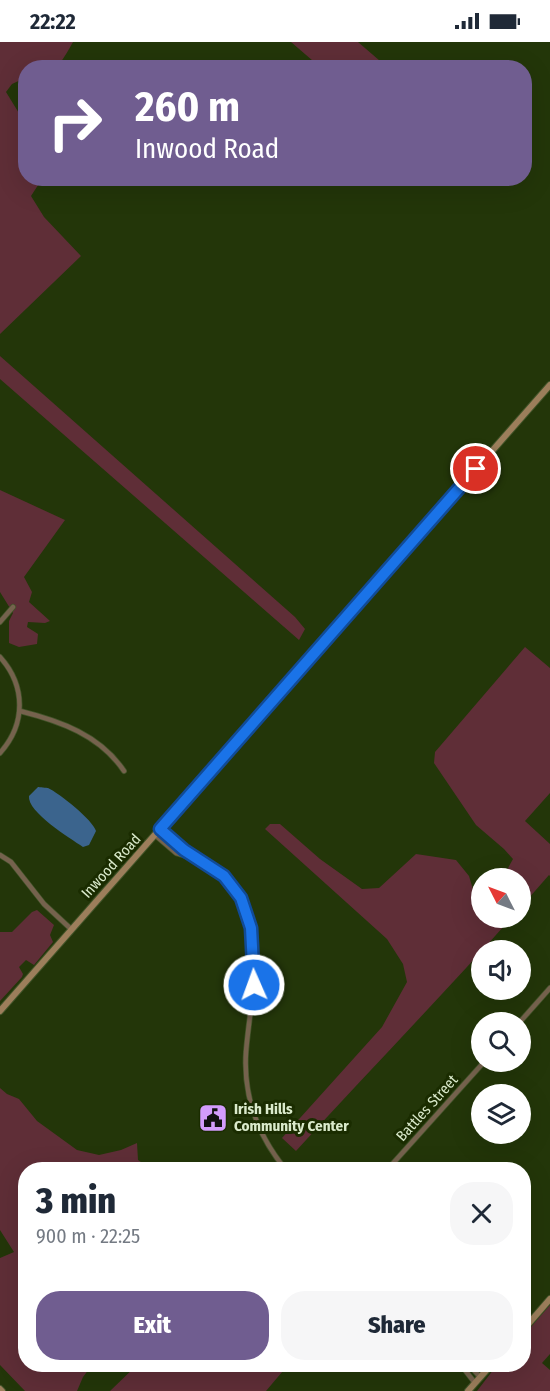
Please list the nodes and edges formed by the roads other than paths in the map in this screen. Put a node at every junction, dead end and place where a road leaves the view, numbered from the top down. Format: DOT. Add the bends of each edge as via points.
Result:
graph roads {
  1 [pos="550,385"];
  2 [pos="13,607"];
  3 [pos="0,622"];
  4 [pos="0,657"];
  5 [pos="20,711"];
  6 [pos="0,753"];
  7 [pos="124,771"];
  8 [pos="160,829"];
  9 [pos="155,835"];
  10 [pos="0,855"];
  11 [pos="199,859"];
  12 [pos="71,929"];
  13 [pos="550,988"];
  14 [pos="0,1011"];
  15 [pos="529,1012"];
  16 [pos="475,1072"];
  17 [pos="280,1162"];
  18 [pos="394,1162"];
  19 [pos="550,1299"];
  20 [pos="531,1321"];
  21 [pos="466,1372"];
  22 [pos="475,1372"];
  23 [pos="485,1372"];
  24 [pos="480,1377"];
  25 [pos="475,1383"];
  26 [pos="468,1391"];
  1 -- 8 [label="street, Inwood Road"];
  2 -- 3 [label="street"];
  4 -- 5 [label="street" via="17,684"];
  5 -- 6 [label="street" via="12,736"];
  5 -- 7 [label="street" via="79,731 108,752"];
  8 -- 9 [label="street, Inwood Road"];
  8 -- 11 [label="street"];
  9 -- 11 [label="street" via="176,853"];
  9 -- 12 [label="street, Inwood Road"];
  10 -- 12 [label="street" via="11,862 44,904"];
  11 -- 17 [label="street" via="233,886 249,920 255,972 246,1053 247,1088 260,1130"];
  12 -- 14 [label="street, Inwood Road"];
  13 -- 15 [label="street"];
  16 -- 18 [label="street, Battles Street"];
  19 -- 20 [label="street"];
  21 -- 25 [label="street"];
  22 -- 24 [label="street"];
  23 -- 24 [label="street"];
  24 -- 25 [label="street"];
  25 -- 26 [label="street"];
}
